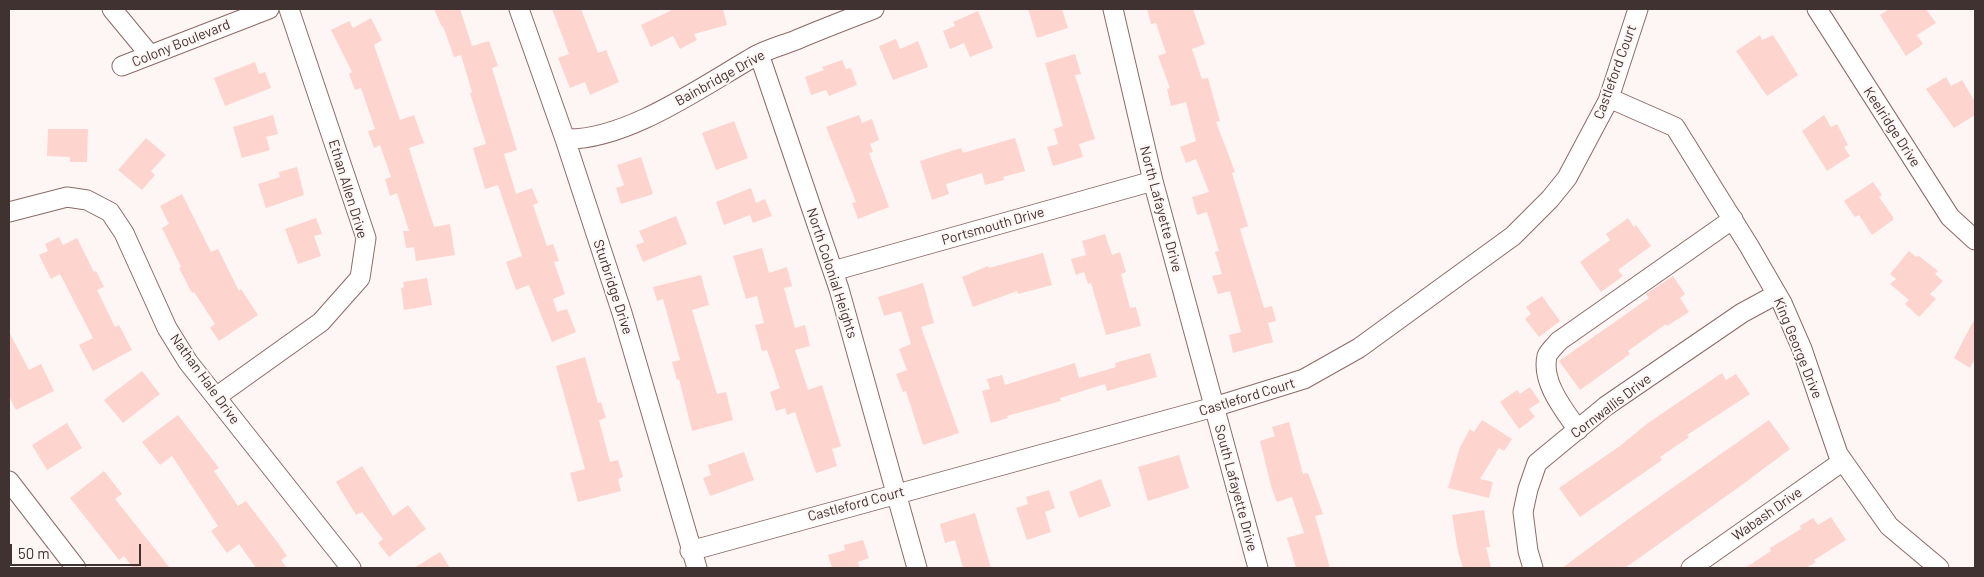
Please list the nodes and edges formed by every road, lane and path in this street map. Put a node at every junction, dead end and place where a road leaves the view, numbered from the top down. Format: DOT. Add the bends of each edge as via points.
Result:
graph roads {
  1 [pos="112,9"];
  2 [pos="269,9"];
  3 [pos="290,9"];
  4 [pos="519,9"];
  5 [pos="874,9"];
  6 [pos="1113,9"];
  7 [pos="1638,9"];
  8 [pos="1816,9"];
  9 [pos="759,54"];
  10 [pos="150,55"];
  11 [pos="122,66"];
  12 [pos="1609,98"];
  13 [pos="565,139"];
  14 [pos="1153,181"];
  15 [pos="9,212"];
  16 [pos="1733,219"];
  17 [pos="1975,240"];
  18 [pos="832,271"];
  19 [pos="1777,294"];
  20 [pos="216,397"];
  21 [pos="1214,407"];
  22 [pos="1578,430"];
  23 [pos="1843,461"];
  24 [pos="9,481"];
  25 [pos="896,493"];
  26 [pos="693,560"];
  27 [pos="76,568"];
  28 [pos="351,568"];
  29 [pos="918,568"];
  30 [pos="1258,568"];
  31 [pos="1533,568"];
  32 [pos="1691,568"];
  33 [pos="1939,568"];
  1 -- 10 [label="street"];
  2 -- 10 [label="street, Colony Boulevard"];
  3 -- 20 [label="street, Ethan Allen Drive" via="366,238 360,278 321,322"];
  4 -- 13 [label="street, Sturbridge Drive"];
  5 -- 9 [label="street, Bainbridge Drive"];
  6 -- 14 [label="street, North Lafayette Drive"];
  7 -- 12 [label="street, Castleford Court"];
  8 -- 17 [label="street, Keelridge Drive" via="1950,217"];
  9 -- 13 [label="street, Bainbridge Drive" via="652,115 615,130 580,139"];
  9 -- 18 [label="street, North Colonial Heights"];
  10 -- 11 [label="street, Colony Boulevard"];
  12 -- 16 [label="street, King George Drive" via="1675,126"];
  12 -- 21 [label="street, Castleford Court" via="1567,178 1513,236 1359,348 1312,375"];
  13 -- 26 [label="street, Sturbridge Drive" via="622,313"];
  14 -- 18 [label="street, Portsmouth Drive"];
  14 -- 21 [label="street, North Lafayette Drive"];
  15 -- 20 [label="street, Nathan Hale Drive" via="66,197 87,200 110,212 124,232 167,328 188,362"];
  16 -- 19 [label="street, King George Drive"];
  16 -- 22 [label="street" via="1574,330 1547,354 1546,373 1561,405"];
  18 -- 25 [label="street, North Colonial Heights"];
  19 -- 22 [label="street, Cornwallis Drive" via="1742,313 1606,406"];
  19 -- 23 [label="street, King George Drive" via="1802,349"];
  20 -- 28 [label="street, Nathan Hale Drive"];
  21 -- 25 [label="street, Castleford Court"];
  21 -- 30 [label="street, South Lafayette Drive"];
  22 -- 31 [label="street, Cornwallis Drive" via="1537,463 1528,489 1523,512"];
  23 -- 32 [label="street, Wabash Drive"];
  23 -- 33 [label="street, King George Drive" via="1889,526"];
  24 -- 27 [label="street"];
  25 -- 26 [label="street, Castleford Court"];
  25 -- 29 [label="street, North Colonial Heights"];
}
